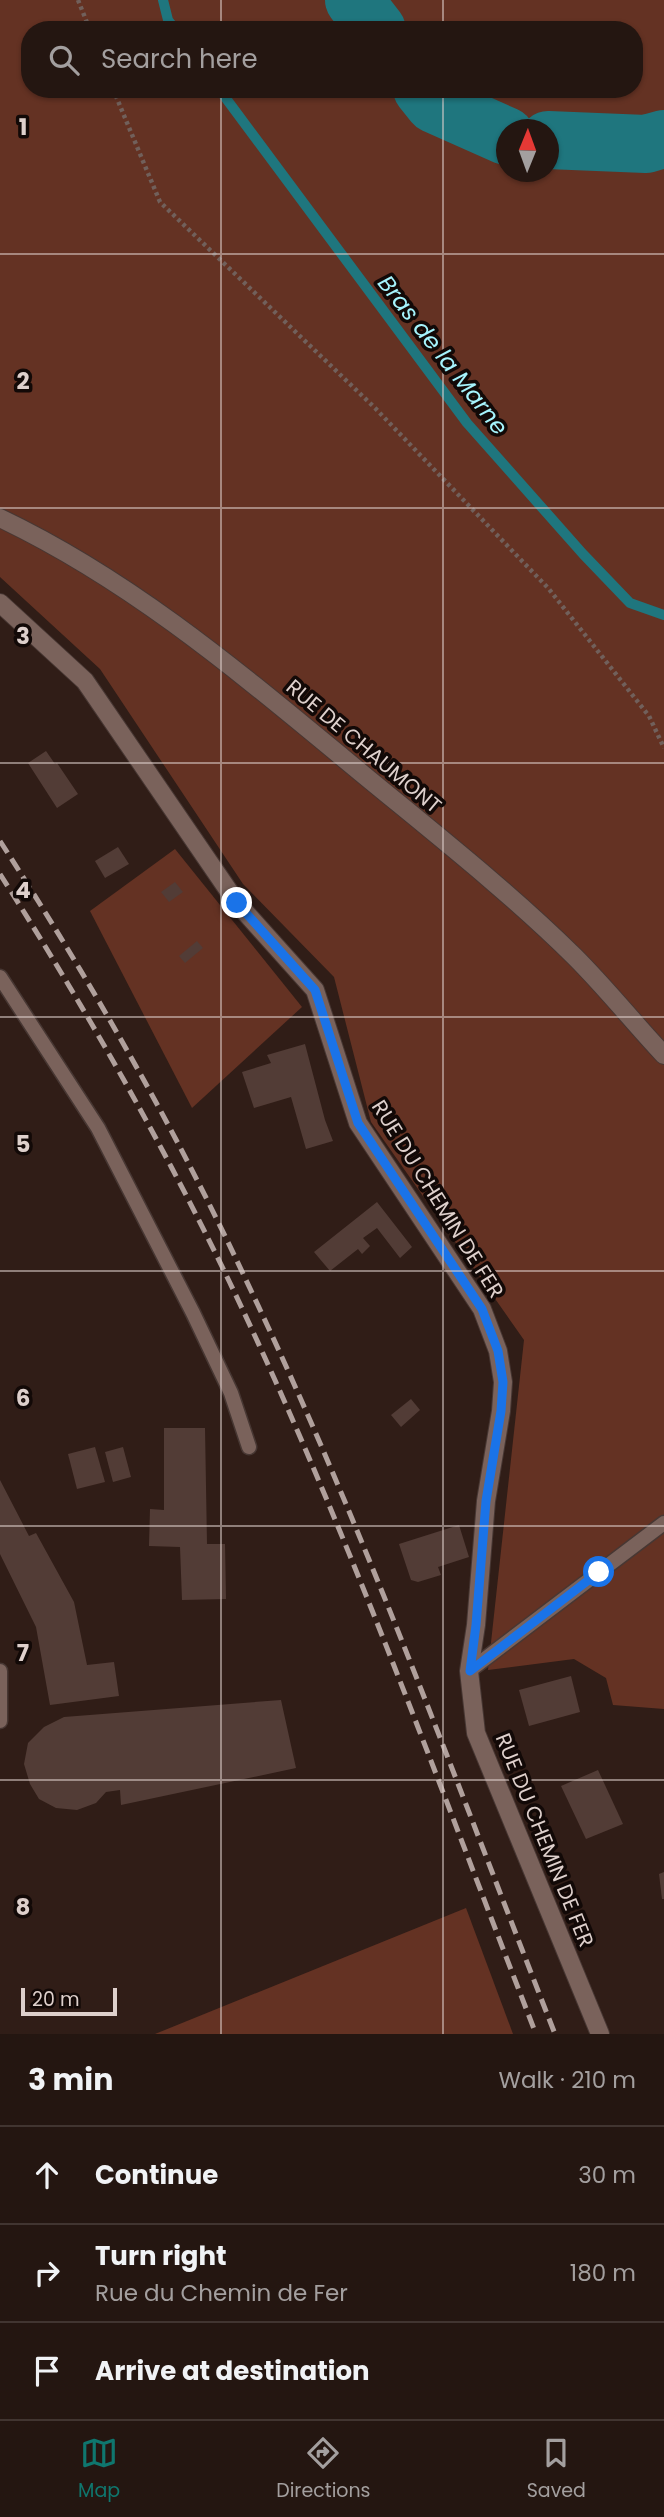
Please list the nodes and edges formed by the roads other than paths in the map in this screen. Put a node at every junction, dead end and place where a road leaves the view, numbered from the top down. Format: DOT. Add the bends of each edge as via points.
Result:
graph roads {
  1 [pos="0,518"];
  2 [pos="0,603"];
  3 [pos="0,977"];
  4 [pos="664,1055"];
  5 [pos="248,1447"];
  6 [pos="664,1522"];
  7 [pos="0,1671"];
  8 [pos="470,1671"];
  9 [pos="0,1721"];
  10 [pos="600,2034"];
  1 -- 4 [label="street, RUE DE CHAUMONT" via="118,583 239,671 509,897 575,958"];
  2 -- 8 [label="street, RUE DU CHEMIN DE FER" via="85,681 237,903 315,990 358,1123 482,1309 498,1351 503,1382"];
  3 -- 5 [label="lane" via="98,1128 231,1393"];
  6 -- 8 [label="lane"];
  7 -- 9 [label="lane"];
  8 -- 10 [label="street, RUE DU CHEMIN DE FER" via="476,1733"];
}
